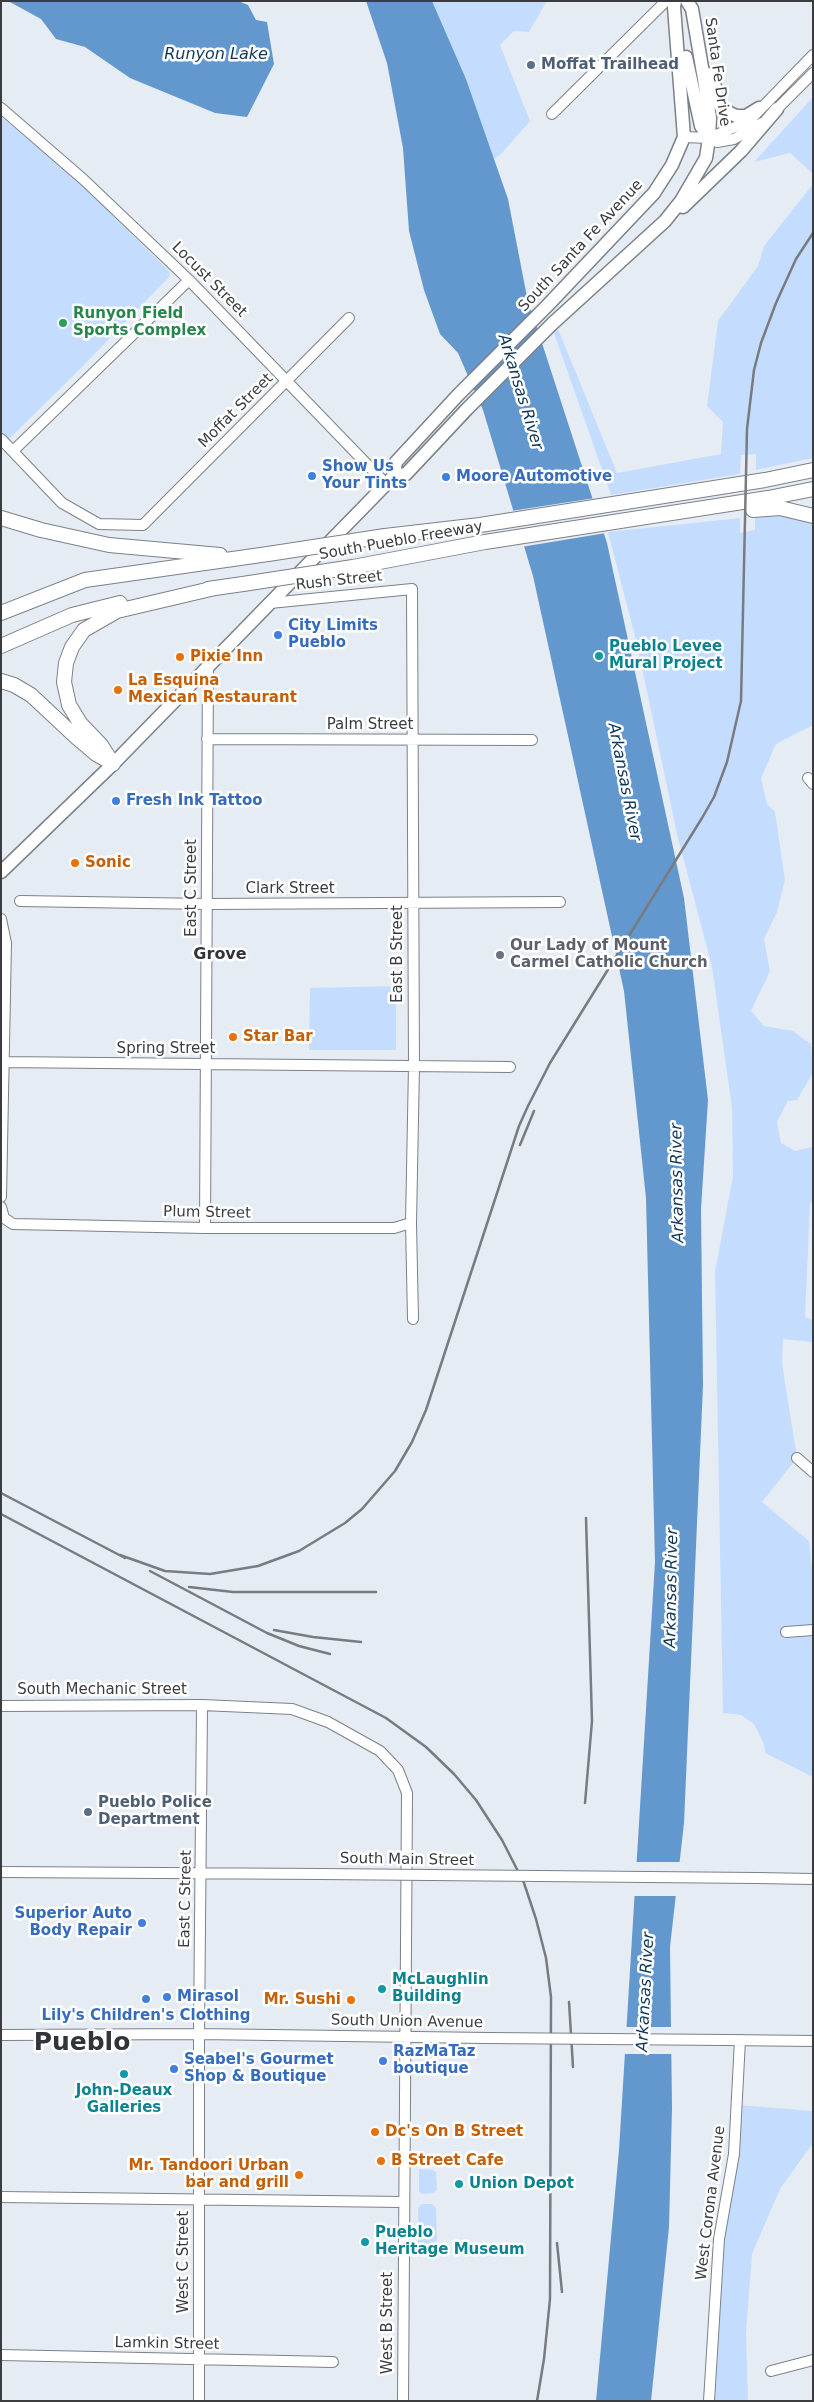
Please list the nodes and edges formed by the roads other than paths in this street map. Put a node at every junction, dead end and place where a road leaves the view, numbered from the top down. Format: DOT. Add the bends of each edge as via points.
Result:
graph roads {
  1 [pos="666,1"];
  2 [pos="675,1"];
  3 [pos="688,1"];
  4 [pos="676,29"];
  5 [pos="813,55"];
  6 [pos="703,72"];
  7 [pos="813,73"];
  8 [pos="1,108"];
  9 [pos="759,108"];
  10 [pos="777,109"];
  11 [pos="552,114"];
  12 [pos="684,137"];
  13 [pos="709,138"];
  14 [pos="681,202"];
  15 [pos="665,221"];
  16 [pos="189,280"];
  17 [pos="349,318"];
  18 [pos="287,381"];
  19 [pos="1,439"];
  20 [pos="13,451"];
  21 [pos="813,470"];
  22 [pos="390,480"];
  23 [pos="813,489"];
  24 [pos="666,514"];
  25 [pos="813,516"];
  26 [pos="1,518"];
  27 [pos="245,558"];
  28 [pos="215,588"];
  29 [pos="412,589"];
  30 [pos="270,603"];
  31 [pos="1,613"];
  32 [pos="1,646"];
  33 [pos="208,668"];
  34 [pos="1,681"];
  35 [pos="207,739"];
  36 [pos="532,740"];
  37 [pos="414,741"];
  38 [pos="113,764"];
  39 [pos="1,872"];
  40 [pos="20,901"];
  41 [pos="560,902"];
  42 [pos="206,904"];
  43 [pos="413,904"];
  44 [pos="1,919"];
  45 [pos="3,1063"];
  46 [pos="206,1064"];
  47 [pos="414,1066"];
  48 [pos="510,1067"];
  49 [pos="1,1197"];
  50 [pos="1,1207"];
  51 [pos="411,1223"];
  52 [pos="205,1228"];
  53 [pos="413,1319"];
  54 [pos="796,1458"];
  55 [pos="813,1472"];
  56 [pos="813,1630"];
  57 [pos="786,1632"];
  58 [pos="202,1705"];
  59 [pos="1,1706"];
  60 [pos="1,1872"];
  61 [pos="201,1873"];
  62 [pos="813,1879"];
  63 [pos="199,2034"];
  64 [pos="1,2035"];
  65 [pos="404,2036"];
  66 [pos="740,2040"];
  67 [pos="813,2042"];
  68 [pos="1,2197"];
  69 [pos="199,2199"];
  70 [pos="403,2202"];
  71 [pos="1,2355"];
  72 [pos="199,2359"];
  73 [pos="813,2360"];
  74 [pos="333,2362"];
  75 [pos="771,2371"];
  76 [pos="199,2401"];
  77 [pos="403,2401"];
  78 [pos="709,2401"];
  1 -- 11 [label="street"];
  2 -- 4 [label="main road"];
  3 -- 6 [label="main road, Santa Fe Drive"];
  4 -- 12 [label="main road"];
  4 -- 13 [label="main road" via="701,126"];
  5 -- 9 [label="street"];
  6 -- 9 [label="main road" via="713,76 722,109 746,116"];
  6 -- 13 [label="main road, Santa Fe Drive" via="710,118"];
  7 -- 10 [label="street"];
  8 -- 16 [label="street, Locust Street" via="83,179"];
  9 -- 13 [label="street" via="749,121"];
  10 -- 13 [label="street" via="762,123 734,139 717,142"];
  10 -- 15 [label="main road" via="734,158"];
  12 -- 13 [label="street"];
  12 -- 22 [label="main road, South Santa Fe Avenue" via="672,165 654,193 396,462"];
  13 -- 14 [label="main road, Santa Fe Drive" via="706,158"];
  14 -- 15 [label="main road, South Santa Fe Avenue"];
  15 -- 22 [label="main road, South Santa Fe Avenue" via="552,324 406,474"];
  16 -- 18 [label="street, Locust Street"];
  16 -- 20 [label="street"];
  17 -- 18 [label="street, Moffat Street"];
  18 -- 20 [label="street, Moffat Street" via="143,525 99,524 62,503"];
  18 -- 22 [label="street, Locust Street"];
  19 -- 20 [label="street"];
  21 -- 27 [label="highway, South Pueblo Freeway, bridge" via="480,525"];
  22 -- 30 [label="main road, South Santa Fe Avenue"];
  23 -- 24 [label="highway, South Pueblo Freeway"];
  24 -- 25 [label="highway" via="682,519 780,508"];
  24 -- 28 [label="highway, South Pueblo Freeway, bridge" via="485,542 353,568"];
  26 -- 27 [label="highway" via="109,545"];
  27 -- 31 [label="highway, South Pueblo Freeway" via="85,580"];
  28 -- 32 [label="highway, South Pueblo Freeway" via="128,601 72,615"];
  28 -- 38 [label="highway" via="117,611 84,630 72,646 64,682 69,705"];
  29 -- 30 [label="street, Rush Street"];
  29 -- 37 [label="street, East B Street"];
  30 -- 33 [label="main road, South Santa Fe Avenue"];
  33 -- 35 [label="street, East C Street"];
  33 -- 38 [label="main road, South Santa Fe Avenue"];
  34 -- 38 [label="highway" via="31,695 76,738"];
  35 -- 37 [label="street, Palm Street"];
  35 -- 42 [label="street, East C Street"];
  36 -- 37 [label="street, Palm Street"];
  37 -- 43 [label="street, East B Street"];
  38 -- 39 [label="main road, South Santa Fe Avenue"];
  40 -- 42 [label="street, Clark Street"];
  41 -- 43 [label="street, Clark Street"];
  42 -- 43 [label="street, Clark Street"];
  42 -- 46 [label="street, East C Street"];
  43 -- 47 [label="street, East B Street"];
  44 -- 45 [label="street" via="6,943"];
  45 -- 46 [label="street, Spring Street"];
  45 -- 49 [label="street"];
  46 -- 47 [label="street, Spring Street"];
  46 -- 52 [label="street, East C Street"];
  47 -- 48 [label="street, Spring Street"];
  47 -- 51 [label="street, East B Street"];
  50 -- 52 [label="street, Plum Street" via="4,1218 13,1224"];
  51 -- 52 [label="street, Plum Street" via="394,1228"];
  51 -- 53 [label="street, East B Street"];
  54 -- 55 [label="street"];
  56 -- 57 [label="street"];
  58 -- 59 [label="street, South Mechanic Street"];
  58 -- 61 [label="street, East C Street"];
  58 -- 65 [label="street" via="292,1708 328,1722 380,1751 398,1770 407,1793"];
  60 -- 61 [label="street, South Main Street"];
  61 -- 62 [label="street, South Main Street, bridge"];
  61 -- 63 [label="street, East C Street"];
  63 -- 64 [label="street, South Union Avenue"];
  63 -- 65 [label="street, South Union Avenue"];
  63 -- 69 [label="street, West C Street"];
  65 -- 66 [label="street, South Union Avenue, bridge"];
  65 -- 70 [label="street, West B Street"];
  66 -- 67 [label="street, South Union Avenue"];
  66 -- 78 [label="street, West Corona Avenue" via="734,2154 719,2239"];
  68 -- 69 [label="street"];
  69 -- 70 [label="street"];
  69 -- 72 [label="street, West C Street"];
  70 -- 77 [label="street, West B Street"];
  71 -- 72 [label="street, Lamkin Street"];
  72 -- 74 [label="street, Lamkin Street"];
  72 -- 76 [label="street, West C Street"];
  73 -- 75 [label="street"];
}
